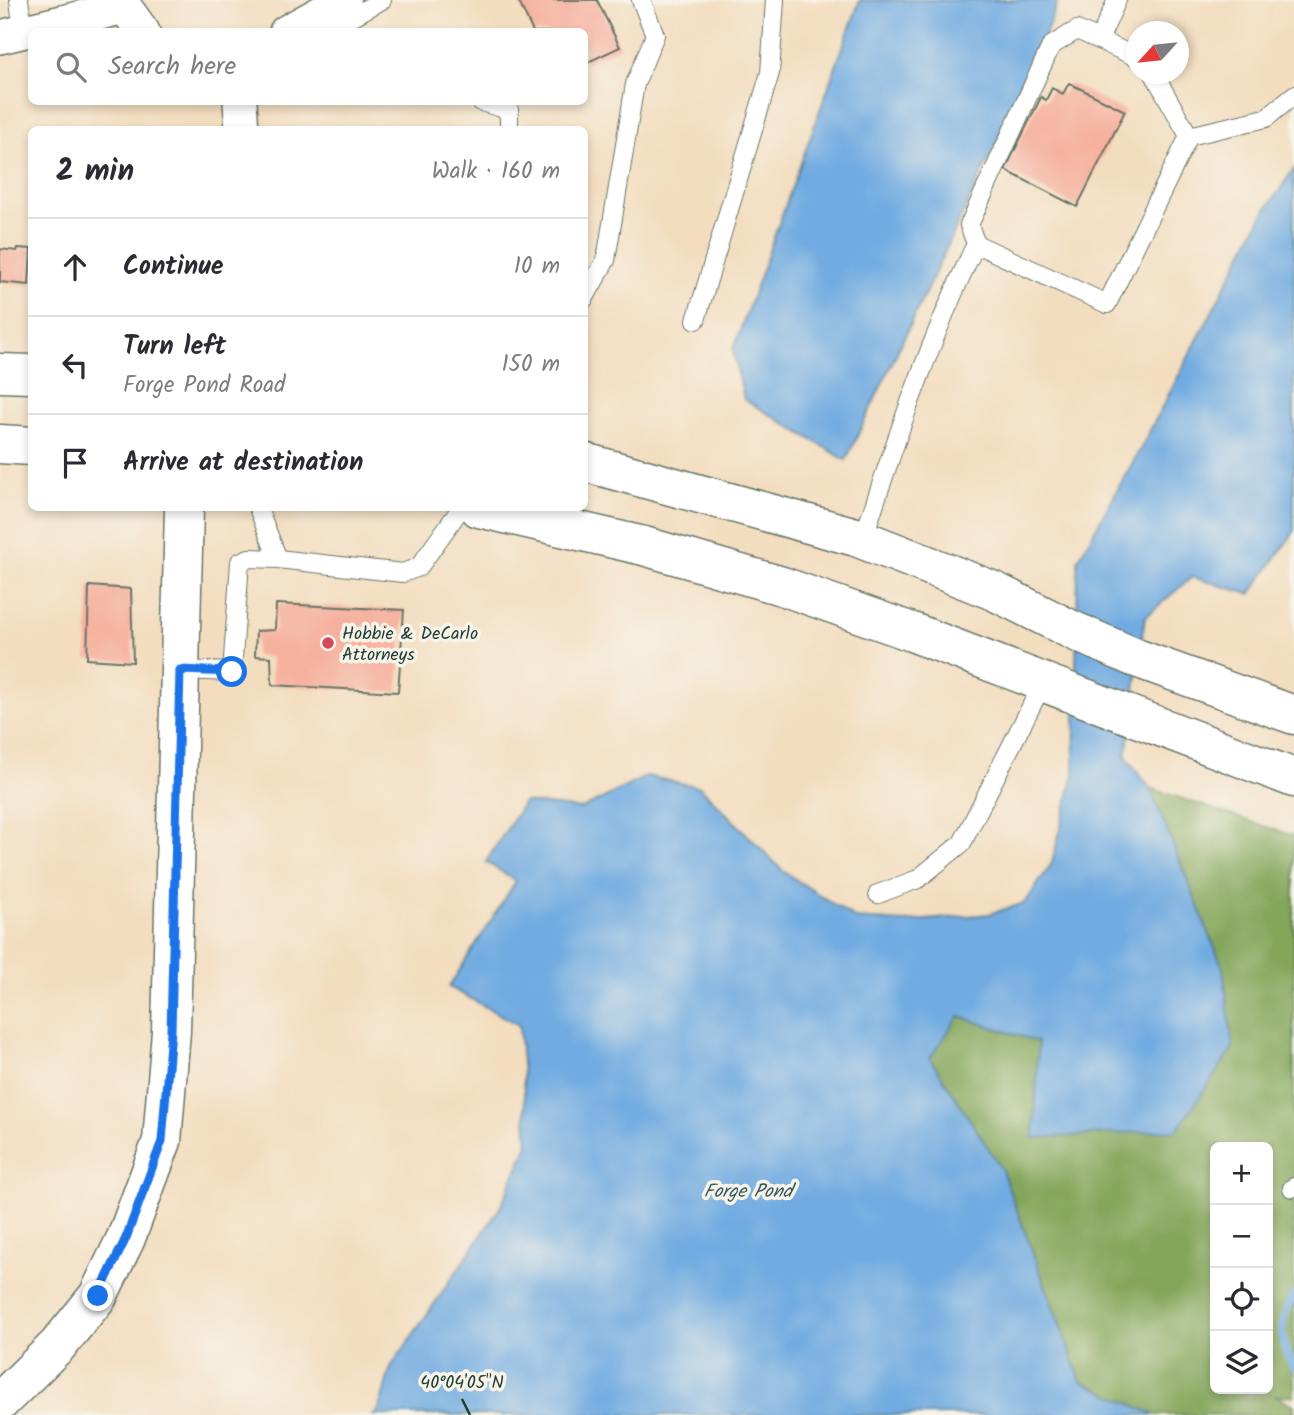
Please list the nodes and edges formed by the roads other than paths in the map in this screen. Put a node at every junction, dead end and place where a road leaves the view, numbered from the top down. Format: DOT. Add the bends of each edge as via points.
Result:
graph roads {
  1 [pos="344,0"];
  2 [pos="382,0"];
  3 [pos="641,0"];
  4 [pos="775,0"];
  5 [pos="1117,0"];
  6 [pos="131,13"];
  7 [pos="14,23"];
  8 [pos="293,28"];
  9 [pos="333,28"];
  10 [pos="1100,40"];
  11 [pos="1126,52"];
  12 [pos="1160,84"];
  13 [pos="1294,95"];
  14 [pos="240,105"];
  15 [pos="492,105"];
  16 [pos="242,126"];
  17 [pos="509,126"];
  18 [pos="1189,136"];
  19 [pos="976,244"];
  20 [pos="588,292"];
  21 [pos="696,320"];
  22 [pos="0,444"];
  23 [pos="28,446"];
  24 [pos="588,463"];
  25 [pos="184,511"];
  26 [pos="259,511"];
  27 [pos="459,511"];
  28 [pos="492,511"];
  29 [pos="863,539"];
  30 [pos="278,559"];
  31 [pos="180,670"];
  32 [pos="1056,686"];
  33 [pos="1294,715"];
  34 [pos="1294,778"];
  35 [pos="878,894"];
  36 [pos="0,1402"];
  1 -- 8 [label="street"];
  2 -- 9 [label="lane"];
  3 -- 20 [label="lane" via="655,35 635,84 606,260"];
  4 -- 21 [label="lane" via="770,73"];
  5 -- 10 [label="lane"];
  6 -- 7 [label="street"];
  10 -- 11 [label="lane"];
  10 -- 19 [label="lane" via="1077,30 1051,46 969,225"];
  12 -- 18 [label="lane"];
  13 -- 18 [label="lane" via="1266,118"];
  14 -- 16 [label="street"];
  15 -- 17 [label="lane" via="509,110"];
  18 -- 19 [label="lane" via="1107,304"];
  19 -- 29 [label="lane" via="950,296"];
  22 -- 23 [label="main road"];
  24 -- 29 [label="main road"];
  25 -- 31 [label="main road"];
  26 -- 30 [label="lane"];
  27 -- 30 [label="lane" via="419,567 403,573"];
  28 -- 32 [label="main road" via="644,546 782,586"];
  29 -- 33 [label="main road" via="994,591 1136,658"];
  30 -- 31 [label="lane" via="240,562 232,672"];
  31 -- 36 [label="main road" via="171,1031 162,1141 126,1238 98,1296 58,1345"];
  32 -- 34 [label="main road"];
  32 -- 35 [label="lane" via="962,843 918,879"];
}
